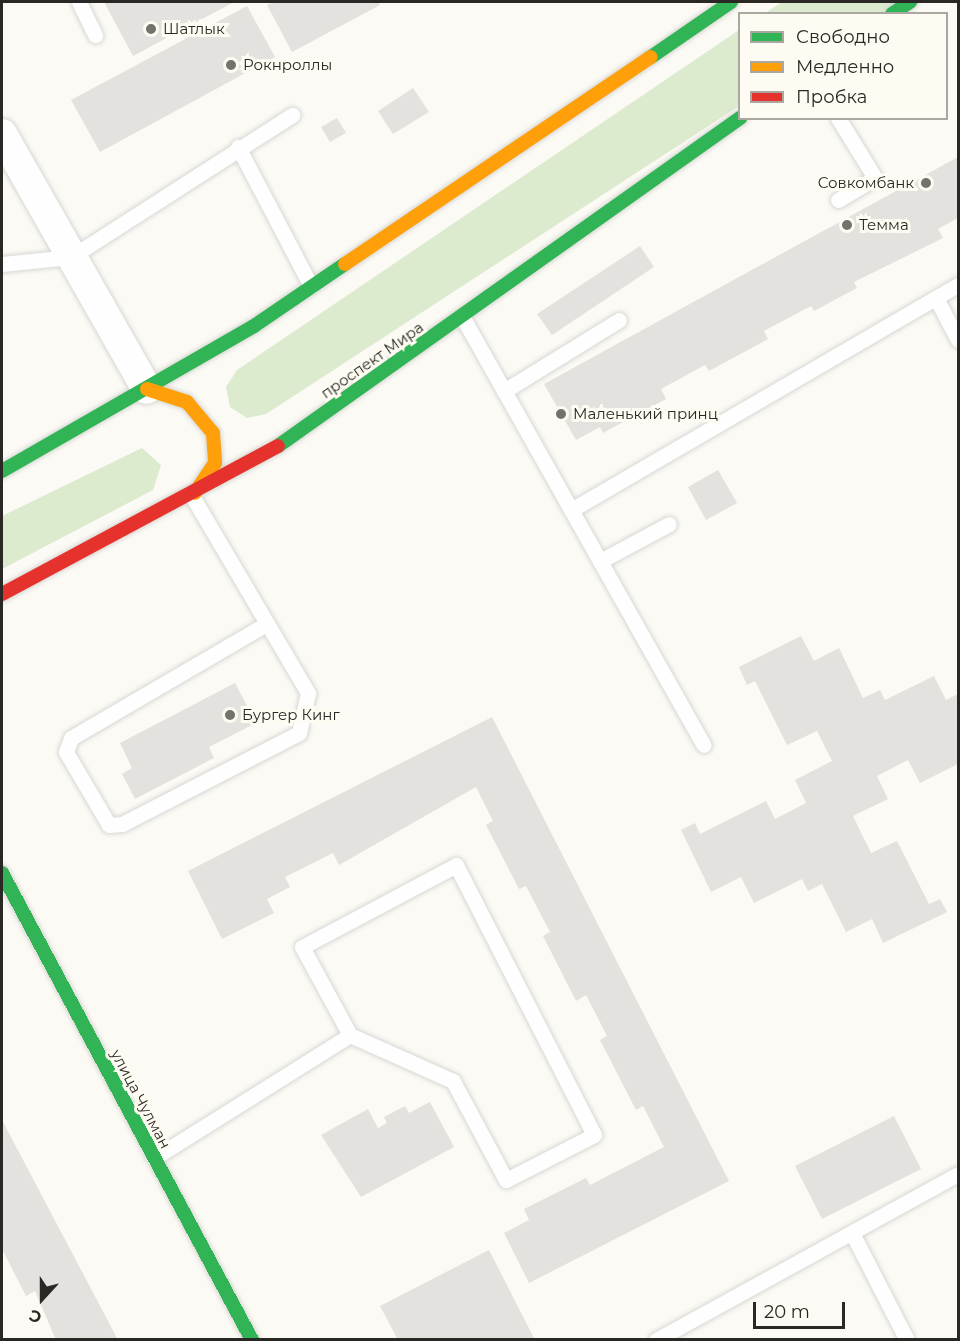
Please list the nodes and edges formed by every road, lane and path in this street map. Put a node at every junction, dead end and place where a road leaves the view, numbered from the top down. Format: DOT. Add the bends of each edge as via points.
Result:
graph roads {
  1 [pos="79,2"];
  2 [pos="731,2"];
  3 [pos="910,2"];
  4 [pos="895,12"];
  5 [pos="95,35"];
  6 [pos="292,115"];
  7 [pos="738,119"];
  8 [pos="839,120"];
  9 [pos="2,134"];
  10 [pos="238,147"];
  11 [pos="838,200"];
  12 [pos="71,257"];
  13 [pos="2,264"];
  14 [pos="958,285"];
  15 [pos="311,286"];
  16 [pos="936,298"];
  17 [pos="463,318"];
  18 [pos="619,320"];
  19 [pos="958,340"];
  20 [pos="147,389"];
  21 [pos="504,391"];
  22 [pos="2,471"];
  23 [pos="192,496"];
  24 [pos="571,510"];
  25 [pos="669,524"];
  26 [pos="600,561"];
  27 [pos="2,594"];
  28 [pos="266,624"];
  29 [pos="704,745"];
  30 [pos="2,873"];
  31 [pos="350,1035"];
  32 [pos="154,1158"];
  33 [pos="958,1174"];
  34 [pos="852,1233"];
  35 [pos="252,1340"];
  36 [pos="656,1340"];
  37 [pos="907,1340"];
  1 -- 5 [label="lane"];
  2 -- 15 [label="main road"];
  3 -- 4 [label="main road"];
  6 -- 10 [label="lane"];
  7 -- 17 [label="main road, проспект Мира"];
  8 -- 11 [label="lane" via="875,178"];
  9 -- 12 [label="street"];
  10 -- 12 [label="lane"];
  10 -- 15 [label="lane"];
  12 -- 13 [label="lane"];
  12 -- 20 [label="street"];
  14 -- 16 [label="lane"];
  15 -- 20 [label="main road"];
  16 -- 19 [label="lane"];
  16 -- 24 [label="lane"];
  17 -- 21 [label="lane"];
  17 -- 23 [label="main road, проспект Мира" via="278,446"];
  18 -- 21 [label="lane"];
  20 -- 22 [label="main road"];
  20 -- 23 [label="main road" via="187,402 213,433 215,464"];
  21 -- 24 [label="lane"];
  23 -- 27 [label="main road, проспект Мира"];
  23 -- 28 [label="lane"];
  24 -- 26 [label="lane"];
  25 -- 26 [label="lane"];
  26 -- 29 [label="lane"];
  28 -- 28 [label="lane" via="71,738 66,752 109,825 122,824 299,733 309,693"];
  30 -- 32 [label="main road, улица Чулман"];
  31 -- 31 [label="lane" via="302,947 456,865 594,1135 506,1180 453,1081"];
  31 -- 32 [label="lane"];
  32 -- 35 [label="main road, улица Чулман"];
  33 -- 34 [label="lane"];
  34 -- 36 [label="lane"];
  34 -- 37 [label="lane"];
}
